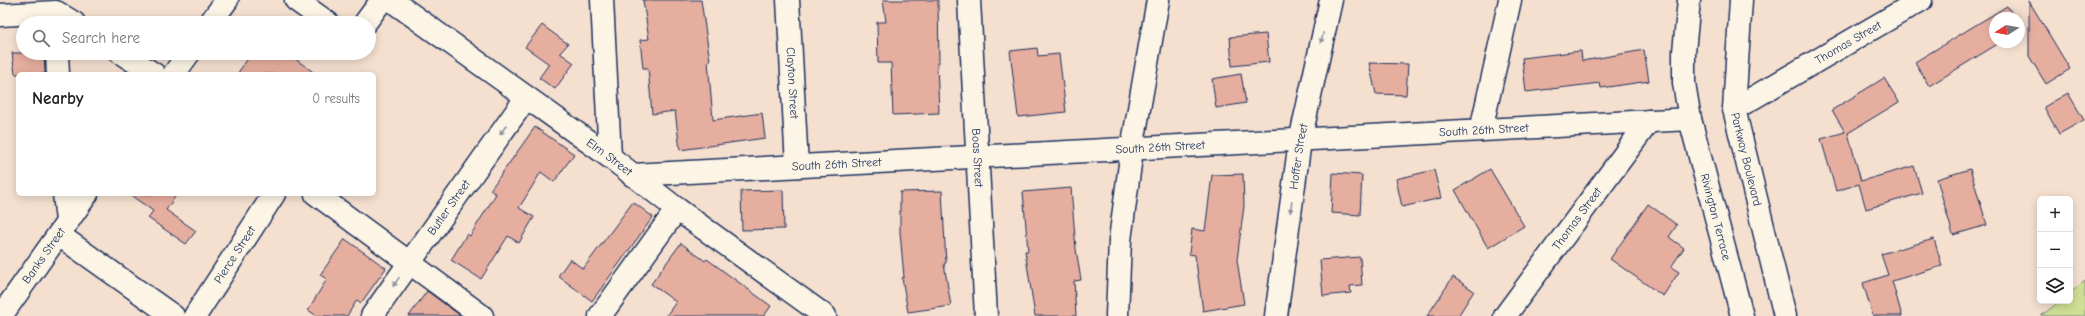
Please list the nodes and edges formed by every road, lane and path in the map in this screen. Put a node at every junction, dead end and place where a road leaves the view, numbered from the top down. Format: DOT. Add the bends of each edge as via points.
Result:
graph roads {
  1 [pos="227,0"];
  2 [pos="296,0"];
  3 [pos="382,0"];
  4 [pos="391,0"];
  5 [pos="602,0"];
  6 [pos="788,0"];
  7 [pos="969,0"];
  8 [pos="1158,0"];
  9 [pos="1331,0"];
  10 [pos="1510,0"];
  11 [pos="1689,0"];
  12 [pos="1742,0"];
  13 [pos="1921,0"];
  14 [pos="415,9"];
  15 [pos="60,14"];
  16 [pos="0,15"];
  17 [pos="215,16"];
  18 [pos="318,16"];
  19 [pos="370,16"];
  20 [pos="58,60"];
  21 [pos="132,60"];
  22 [pos="184,60"];
  23 [pos="58,72"];
  24 [pos="151,72"];
  25 [pos="175,72"];
  26 [pos="526,98"];
  27 [pos="1734,109"];
  28 [pos="1690,118"];
  29 [pos="1648,121"];
  30 [pos="1481,130"];
  31 [pos="1300,141"];
  32 [pos="1132,149"];
  33 [pos="977,156"];
  34 [pos="610,157"];
  35 [pos="797,166"];
  36 [pos="632,175"];
  37 [pos="64,196"];
  38 [pos="86,196"];
  39 [pos="273,196"];
  40 [pos="319,196"];
  41 [pos="677,209"];
  42 [pos="63,228"];
  43 [pos="409,264"];
  44 [pos="816,313"];
  45 [pos="1,316"];
  46 [pos="172,316"];
  47 [pos="195,316"];
  48 [pos="372,316"];
  49 [pos="482,316"];
  50 [pos="600,316"];
  51 [pos="986,316"];
  52 [pos="1117,316"];
  53 [pos="1276,316"];
  54 [pos="1505,316"];
  55 [pos="1742,316"];
  56 [pos="1785,316"];
  1 -- 17 [label="street"];
  2 -- 18 [label="street"];
  3 -- 19 [label="street"];
  4 -- 14 [label="street, Elm Street"];
  5 -- 34 [label="street"];
  6 -- 35 [label="street, Clayton Street"];
  7 -- 33 [label="street, Boas Street"];
  8 -- 32 [label="street"];
  9 -- 31 [label="street, Hoffer Street, one-way"];
  10 -- 30 [label="street"];
  11 -- 28 [label="street" via="1684,83"];
  12 -- 27 [label="street, Parkway Boulevard"];
  13 -- 27 [label="street, Thomas Street"];
  14 -- 26 [label="street, Elm Street"];
  15 -- 16 [label="street"];
  20 -- 23 [label="street"];
  21 -- 24 [label="street"];
  22 -- 25 [label="street"];
  26 -- 34 [label="street, Elm Street"];
  26 -- 43 [label="street, Butler Street, one-way"];
  27 -- 56 [label="street, Parkway Boulevard"];
  28 -- 29 [label="street, South 26th Street"];
  28 -- 55 [label="street, Rivington Terrace"];
  29 -- 30 [label="street, South 26th Street"];
  29 -- 54 [label="street, Thomas Street"];
  30 -- 31 [label="street, South 26th Street"];
  31 -- 32 [label="street, South 26th Street"];
  31 -- 53 [label="street, Hoffer Street, one-way"];
  32 -- 33 [label="street, South 26th Street"];
  32 -- 52 [label="street" via="1120,240"];
  33 -- 35 [label="street, South 26th Street"];
  33 -- 51 [label="street, Boas Street"];
  34 -- 36 [label="street, Elm Street"];
  35 -- 36 [label="street, South 26th Street"];
  36 -- 41 [label="street, Elm Street"];
  37 -- 42 [label="street"];
  38 -- 42 [label="street, Banks Street"];
  39 -- 47 [label="street, Pierce Street"];
  40 -- 43 [label="street"];
  41 -- 44 [label="street, Elm Street"];
  41 -- 50 [label="street"];
  42 -- 45 [label="street, Banks Street"];
  42 -- 46 [label="street"];
  43 -- 48 [label="street, Butler Street, one-way"];
  43 -- 49 [label="street"];
}
